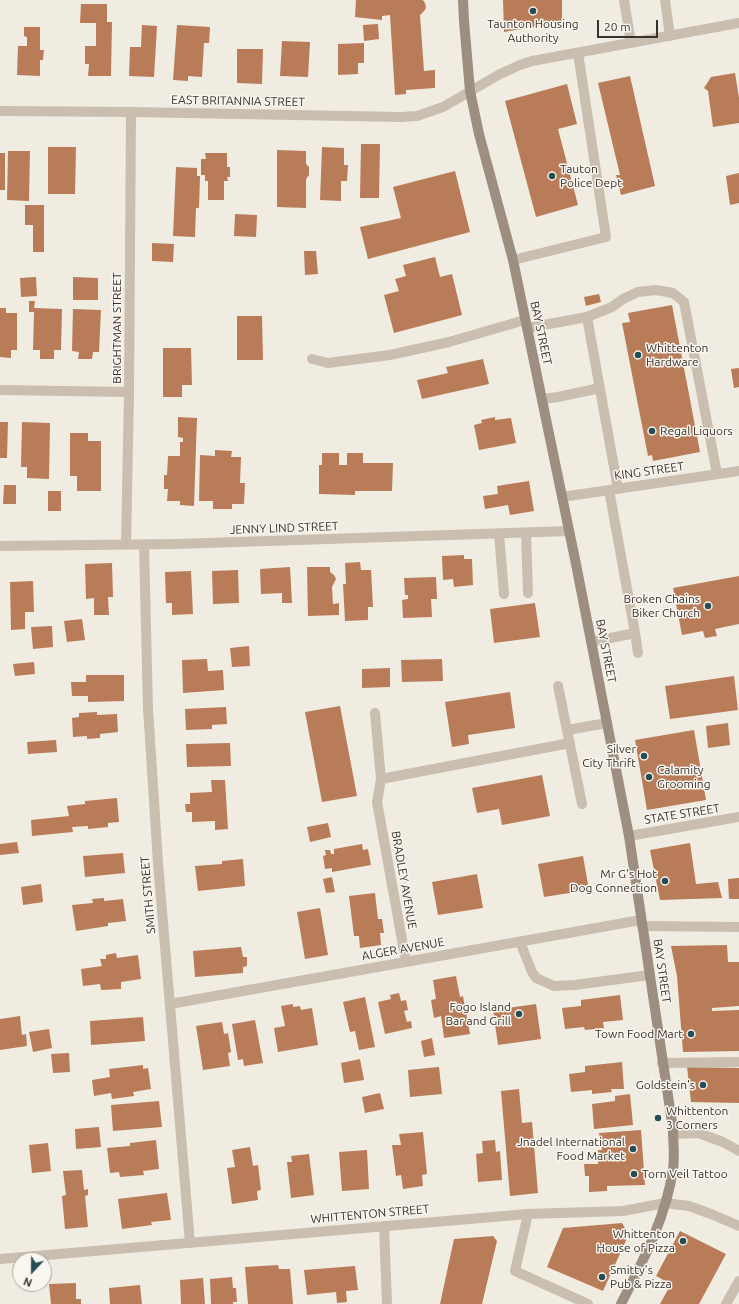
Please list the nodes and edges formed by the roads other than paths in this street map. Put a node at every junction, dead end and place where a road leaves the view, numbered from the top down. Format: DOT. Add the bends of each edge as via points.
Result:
graph roads {
  1 [pos="463,0"];
  2 [pos="624,0"];
  3 [pos="665,0"];
  4 [pos="739,23"];
  5 [pos="670,36"];
  6 [pos="631,43"];
  7 [pos="578,53"];
  8 [pos="470,91"];
  9 [pos="0,111"];
  10 [pos="132,112"];
  11 [pos="513,260"];
  12 [pos="587,317"];
  13 [pos="526,324"];
  14 [pos="312,358"];
  15 [pos="600,388"];
  16 [pos="0,390"];
  17 [pos="129,392"];
  18 [pos="542,399"];
  19 [pos="739,471"];
  20 [pos="717,474"];
  21 [pos="614,490"];
  22 [pos="562,497"];
  23 [pos="569,532"];
  24 [pos="526,533"];
  25 [pos="499,534"];
  26 [pos="144,544"];
  27 [pos="126,545"];
  28 [pos="0,546"];
  29 [pos="528,593"];
  30 [pos="504,594"];
  31 [pos="635,633"];
  32 [pos="591,642"];
  33 [pos="638,653"];
  34 [pos="558,686"];
  35 [pos="375,713"];
  36 [pos="607,723"];
  37 [pos="567,730"];
  38 [pos="570,743"];
  39 [pos="381,779"];
  40 [pos="582,804"];
  41 [pos="739,817"];
  42 [pos="629,836"];
  43 [pos="642,923"];
  44 [pos="739,927"];
  45 [pos="520,942"];
  46 [pos="406,962"];
  47 [pos="649,975"];
  48 [pos="170,1004"];
  49 [pos="739,1062"];
  50 [pos="662,1063"];
  51 [pos="673,1134"];
  52 [pos="739,1151"];
  53 [pos="665,1203"];
  54 [pos="528,1214"];
  55 [pos="384,1226"];
  56 [pos="739,1226"];
  57 [pos="190,1243"];
  58 [pos="0,1259"];
  59 [pos="739,1281"];
  60 [pos="387,1304"];
  61 [pos="588,1304"];
  62 [pos="621,1304"];
  63 [pos="726,1304"];
  1 -- 8 [label="main road, BAY STREET"];
  2 -- 6 [label="street"];
  3 -- 5 [label="street"];
  4 -- 5 [label="street, EAST BRITANNIA STREET"];
  5 -- 6 [label="street, EAST BRITANNIA STREET"];
  6 -- 7 [label="street, EAST BRITANNIA STREET"];
  7 -- 8 [label="street, EAST BRITANNIA STREET" via="520,65"];
  7 -- 11 [label="street" via="606,237"];
  8 -- 10 [label="street, EAST BRITANNIA STREET" via="443,107 417,116 401,117"];
  8 -- 11 [label="main road, BAY STREET"];
  9 -- 10 [label="street, EAST BRITANNIA STREET"];
  10 -- 17 [label="street, BRIGHTMAN STREET"];
  11 -- 13 [label="main road, BAY STREET"];
  12 -- 13 [label="street"];
  12 -- 15 [label="street"];
  12 -- 20 [label="street" via="602,312 638,292 656,290 673,293 684,302"];
  13 -- 14 [label="street" via="390,355 328,363"];
  13 -- 18 [label="main road, BAY STREET"];
  15 -- 18 [label="street"];
  15 -- 21 [label="street"];
  16 -- 17 [label="street"];
  17 -- 27 [label="street, BRIGHTMAN STREET"];
  18 -- 22 [label="main road, BAY STREET"];
  19 -- 20 [label="street, KING STREET"];
  20 -- 21 [label="street, KING STREET"];
  21 -- 22 [label="street, KING STREET"];
  21 -- 31 [label="street"];
  22 -- 23 [label="main road, BAY STREET"];
  23 -- 24 [label="street, JENNY LIND STREET"];
  23 -- 32 [label="main road, BAY STREET"];
  24 -- 25 [label="street, JENNY LIND STREET"];
  24 -- 29 [label="street"];
  25 -- 26 [label="street, JENNY LIND STREET"];
  25 -- 30 [label="street"];
  26 -- 27 [label="street, JENNY LIND STREET"];
  26 -- 48 [label="street, SMITH STREET" via="148,708"];
  27 -- 28 [label="street, JENNY LIND STREET"];
  31 -- 32 [label="street"];
  31 -- 33 [label="street"];
  32 -- 36 [label="main road, BAY STREET"];
  34 -- 37 [label="street"];
  35 -- 39 [label="street"];
  36 -- 37 [label="street"];
  36 -- 42 [label="main road, BAY STREET"];
  37 -- 38 [label="street"];
  38 -- 39 [label="street"];
  38 -- 40 [label="street"];
  39 -- 46 [label="street, BRADLEY AVENUE" via="377,802"];
  41 -- 42 [label="street, STATE STREET"];
  42 -- 43 [label="main road, BAY STREET"];
  43 -- 44 [label="street, ALGER AVENUE"];
  43 -- 45 [label="street, ALGER AVENUE"];
  43 -- 47 [label="main road, BAY STREET"];
  45 -- 46 [label="street, ALGER AVENUE"];
  45 -- 47 [label="street" via="536,978 554,986"];
  46 -- 48 [label="street, ALGER AVENUE"];
  47 -- 50 [label="main road, BAY STREET"];
  48 -- 57 [label="street, SMITH STREET"];
  49 -- 50 [label="street"];
  50 -- 51 [label="main road, BAY STREET"];
  51 -- 52 [label="street" via="698,1133"];
  51 -- 53 [label="main road, BAY STREET" via="673,1170"];
  53 -- 54 [label="street, WHITTENTON STREET" via="623,1211"];
  53 -- 56 [label="street, WHITTENTON STREET" via="689,1206"];
  53 -- 62 [label="main road, BAY STREET" via="659,1227"];
  54 -- 55 [label="street, WHITTENTON STREET"];
  54 -- 61 [label="street" via="515,1271"];
  55 -- 57 [label="street, WHITTENTON STREET"];
  55 -- 60 [label="street"];
  57 -- 58 [label="street, WHITTENTON STREET"];
  59 -- 63 [label="street"];
}
